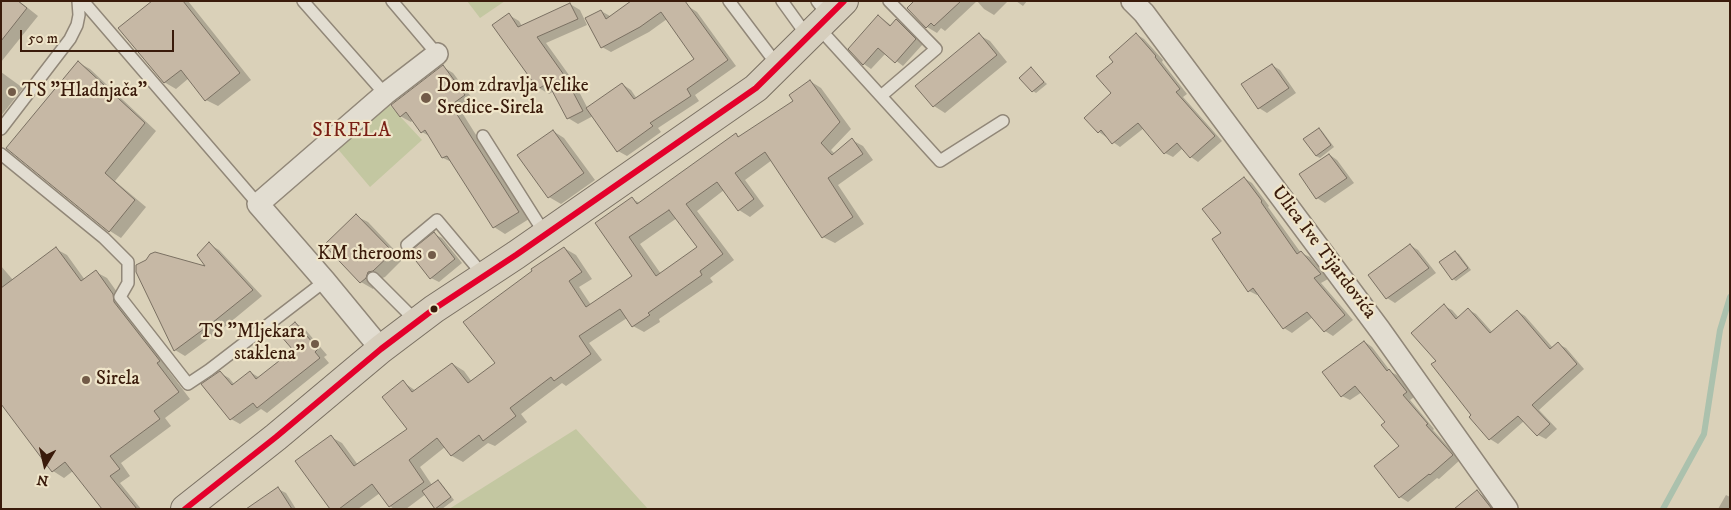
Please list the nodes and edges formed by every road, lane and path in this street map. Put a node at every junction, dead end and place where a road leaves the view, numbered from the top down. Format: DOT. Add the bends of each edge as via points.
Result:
graph roads {
  1 [pos="78,1"];
  2 [pos="83,1"];
  3 [pos="303,1"];
  4 [pos="392,1"];
  5 [pos="729,1"];
  6 [pos="782,1"];
  7 [pos="889,1"];
  8 [pos="1132,1"];
  9 [pos="823,17"];
  10 [pos="437,54"];
  11 [pos="778,66"];
  12 [pos="385,94"];
  13 [pos="881,96"];
  14 [pos="1003,120"];
  15 [pos="1,129"];
  16 [pos="483,136"];
  17 [pos="1,154"];
  18 [pos="258,204"];
  19 [pos="545,234"];
  20 [pos="406,245"];
  21 [pos="484,276"];
  22 [pos="373,278"];
  23 [pos="325,281"];
  24 [pos="416,322"];
  25 [pos="381,349"];
  26 [pos="185,509"];
  27 [pos="1508,509"];
  1 -- 15 [label="lane" via="77,25 70,39"];
  2 -- 18 [label="lane"];
  3 -- 12 [label="lane"];
  4 -- 10 [label="lane"];
  5 -- 11 [label="lane"];
  6 -- 9 [label="lane"];
  7 -- 13 [label="lane" via="936,49"];
  8 -- 27 [label="street, Ulica Ive Tijardovića" via="1380,330"];
  9 -- 11 [label="main road"];
  9 -- 13 [label="lane"];
  10 -- 12 [label="street"];
  11 -- 19 [label="main road" via="756,88"];
  12 -- 18 [label="street"];
  13 -- 14 [label="lane" via="940,161"];
  16 -- 19 [label="lane"];
  17 -- 23 [label="lane" via="104,238 128,262 128,283 120,297 188,384"];
  18 -- 23 [label="street"];
  19 -- 21 [label="main road"];
  20 -- 21 [label="lane" via="437,220"];
  21 -- 24 [label="main road"];
  22 -- 24 [label="lane"];
  23 -- 25 [label="street"];
  24 -- 25 [label="main road"];
  25 -- 26 [label="main road"];
}
